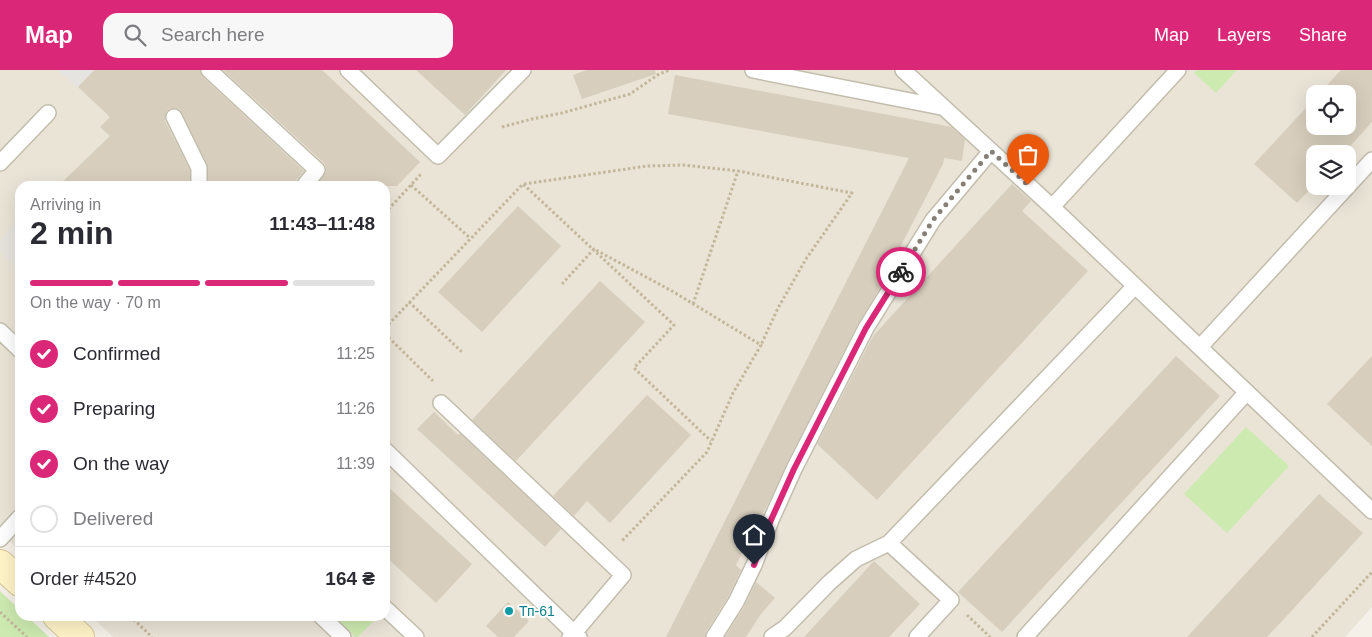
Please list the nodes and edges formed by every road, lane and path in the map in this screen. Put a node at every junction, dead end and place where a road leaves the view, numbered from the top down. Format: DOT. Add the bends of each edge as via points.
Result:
graph roads {
  1 [pos="209,70"];
  2 [pos="348,70"];
  3 [pos="523,70"];
  4 [pos="670,70"];
  5 [pos="753,70"];
  6 [pos="902,70"];
  7 [pos="1178,70"];
  8 [pos="942,107"];
  9 [pos="48,113"];
  10 [pos="174,117"];
  11 [pos="500,128"];
  12 [pos="991,151"];
  13 [pos="438,156"];
  14 [pos="1372,160"];
  15 [pos="0,163"];
  16 [pos="738,171"];
  17 [pos="199,181"];
  18 [pos="308,181"];
  19 [pos="523,184"];
  20 [pos="411,185"];
  21 [pos="1052,207"];
  22 [pos="390,208"];
  23 [pos="470,238"];
  24 [pos="594,249"];
  25 [pos="562,284"];
  26 [pos="1135,286"];
  27 [pos="409,302"];
  28 [pos="693,304"];
  29 [pos="390,323"];
  30 [pos="0,331"];
  31 [pos="390,339"];
  32 [pos="15,345"];
  33 [pos="761,345"];
  34 [pos="1200,347"];
  35 [pos="462,352"];
  36 [pos="1247,392"];
  37 [pos="441,403"];
  38 [pos="711,441"];
  39 [pos="390,455"];
  40 [pos="1372,511"];
  41 [pos="15,522"];
  42 [pos="0,539"];
  43 [pos="889,543"];
  44 [pos="605,558"];
  45 [pos="0,564"];
  46 [pos="1372,572"];
  47 [pos="15,578"];
  48 [pos="951,600"];
  49 [pos="0,612"];
  50 [pos="390,613"];
  51 [pos="64,621"];
  52 [pos="135,621"];
  53 [pos="326,621"];
  54 [pos="574,636"];
  55 [pos="27,637"];
  56 [pos="80,637"];
  57 [pos="152,637"];
  58 [pos="344,637"];
  59 [pos="416,637"];
  60 [pos="714,637"];
  61 [pos="772,637"];
  62 [pos="917,637"];
  63 [pos="990,637"];
  64 [pos="1025,637"];
  65 [pos="1312,637"];
  1 -- 18 [label="lane" via="317,170"];
  2 -- 13 [label="lane"];
  3 -- 13 [label="lane"];
  4 -- 11 [label="path" via="630,94"];
  5 -- 8 [label="lane"];
  6 -- 8 [label="lane"];
  7 -- 21 [label="lane"];
  8 -- 12 [label="lane"];
  9 -- 15 [label="lane"];
  10 -- 17 [label="lane" via="199,168"];
  12 -- 21 [label="lane"];
  12 -- 60 [label="lane" via="933,220 866,328 794,469 736,602"];
  13 -- 20 [label="path"];
  14 -- 34 [label="lane"];
  16 -- 19 [label="path" via="683,165 647,166"];
  16 -- 28 [label="path"];
  16 -- 33 [label="path" via="852,193 806,259"];
  19 -- 23 [label="path"];
  19 -- 24 [label="path"];
  20 -- 22 [label="path"];
  20 -- 23 [label="path"];
  21 -- 26 [label="lane"];
  23 -- 27 [label="path"];
  24 -- 25 [label="path"];
  24 -- 28 [label="path"];
  24 -- 38 [label="path" via="674,324 634,368"];
  26 -- 34 [label="lane"];
  26 -- 43 [label="lane"];
  27 -- 29 [label="path"];
  27 -- 35 [label="path"];
  28 -- 33 [label="path"];
  30 -- 32 [label="lane"];
  31 -- 37 [label="path" via="448,396"];
  33 -- 38 [label="path" via="733,393"];
  34 -- 36 [label="lane"];
  36 -- 40 [label="lane"];
  36 -- 64 [label="lane"];
  37 -- 44 [label="lane"];
  38 -- 44 [label="path" via="706,452"];
  39 -- 54 [label="lane"];
  41 -- 42 [label="lane"];
  43 -- 48 [label="lane"];
  43 -- 61 [label="lane" via="856,559"];
  44 -- 54 [label="lane" via="623,575"];
  45 -- 47 [label="street"];
  46 -- 65 [label="path"];
  48 -- 62 [label="lane"];
  48 -- 63 [label="path"];
  49 -- 55 [label="path"];
  50 -- 59 [label="lane"];
  51 -- 56 [label="street"];
  52 -- 57 [label="path"];
  53 -- 58 [label="lane"];
}
